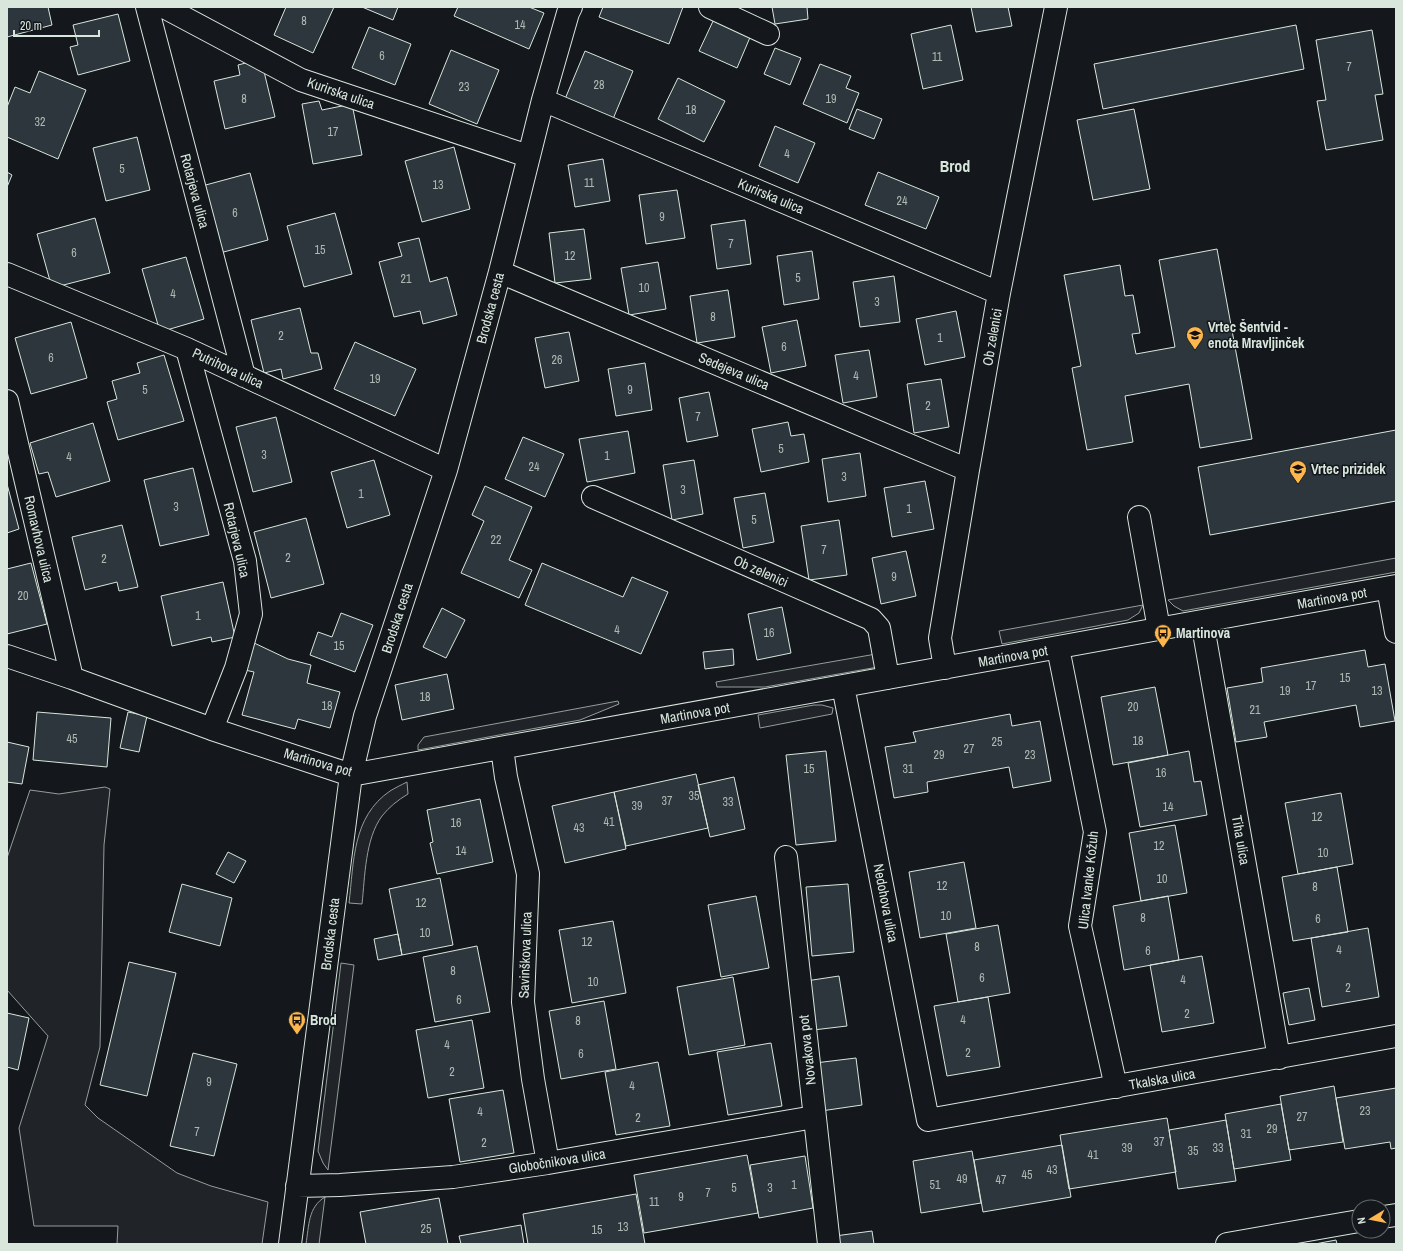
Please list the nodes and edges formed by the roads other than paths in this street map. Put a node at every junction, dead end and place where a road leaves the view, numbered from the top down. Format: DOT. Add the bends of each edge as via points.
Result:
graph roads {
  1 [pos="146,7"];
  2 [pos="164,7"];
  3 [pos="710,7"];
  4 [pos="1056,7"];
  5 [pos="565,9"];
  6 [pos="768,34"];
  7 [pos="543,100"];
  8 [pos="528,156"];
  9 [pos="500,272"];
  10 [pos="7,274"];
  11 [pos="999,293"];
  12 [pos="187,349"];
  13 [pos="244,376"];
  14 [pos="7,401"];
  15 [pos="446,470"];
  16 [pos="968,470"];
  17 [pos="594,497"];
  18 [pos="1139,517"];
  19 [pos="1392,587"];
  20 [pos="1202,621"];
  21 [pos="1158,629"];
  22 [pos="1396,632"];
  23 [pos="1058,648"];
  24 [pos="7,656"];
  25 [pos="946,668"];
  26 [pos="72,678"];
  27 [pos="888,678"];
  28 [pos="843,686"];
  29 [pos="212,729"];
  30 [pos="502,748"];
  31 [pos="351,775"];
  32 [pos="786,857"];
  33 [pos="1396,1036"];
  34 [pos="1279,1058"];
  35 [pos="1116,1087"];
  36 [pos="814,1117"];
  37 [pos="928,1120"];
  38 [pos="548,1163"];
  39 [pos="297,1186"];
  40 [pos="1351,1222"];
  41 [pos="290,1244"];
  42 [pos="829,1244"];
  43 [pos="1226,1244"];
  1 -- 13 [label="street, Rotarjeva ulica"];
  2 -- 8 [label="street, Kurirska ulica" via="301,80"];
  3 -- 6 [label="street"];
  4 -- 11 [label="street, Ob zelenici"];
  5 -- 7 [label="street, Brodska cesta"];
  7 -- 8 [label="street, Brodska cesta"];
  7 -- 11 [label="street, Kurirska ulica"];
  8 -- 9 [label="street, Brodska cesta"];
  9 -- 15 [label="street, Brodska cesta"];
  9 -- 16 [label="street, Sedejeva ulica"];
  10 -- 12 [label="street, Putrihova ulica"];
  11 -- 16 [label="street, Ob zelenici"];
  12 -- 13 [label="street, Putrihova ulica"];
  12 -- 29 [label="street, Rotarjeva ulica" via="245,561 251,614 236,668"];
  13 -- 15 [label="street, Putrihova ulica"];
  14 -- 26 [label="street, Romavhova ulica"];
  15 -- 31 [label="street, Brodska cesta" via="365,716"];
  16 -- 25 [label="street, Ob zelenici" via="940,638"];
  17 -- 27 [label="street, Ob zelenici" via="871,619 879,628"];
  18 -- 21 [label="street"];
  19 -- 20 [label="street, Martinova pot"];
  19 -- 22 [label="street"];
  20 -- 21 [label="street, Martinova pot"];
  20 -- 34 [label="street, Tiha ulica"];
  21 -- 23 [label="street, Martinova pot"];
  23 -- 25 [label="street, Martinova pot"];
  23 -- 35 [label="street, Ulica Ivanke Kožuh" via="1095,832 1080,926"];
  24 -- 26 [label="street, Martinova pot"];
  25 -- 27 [label="street, Martinova pot"];
  26 -- 29 [label="street, Martinova pot"];
  27 -- 28 [label="street, Martinova pot"];
  28 -- 30 [label="street, Martinova pot"];
  28 -- 37 [label="street, Nedohova ulica"];
  29 -- 31 [label="street, Martinova pot"];
  30 -- 31 [label="street, Martinova pot"];
  30 -- 38 [label="street, Savinškova ulica" via="528,874 524,1002 533,1079"];
  31 -- 39 [label="street, Brodska cesta"];
  32 -- 36 [label="street, Novakova pot"];
  33 -- 34 [label="street, Tkalska ulica"];
  34 -- 35 [label="street, Tkalska ulica"];
  35 -- 37 [label="street, Tkalska ulica"];
  36 -- 38 [label="street, Globočnikova ulica"];
  36 -- 42 [label="street, Novakova pot"];
  38 -- 39 [label="street, Globočnikova ulica" via="453,1177"];
  39 -- 41 [label="street, Brodska cesta"];
  40 -- 43 [label="street"];
}
